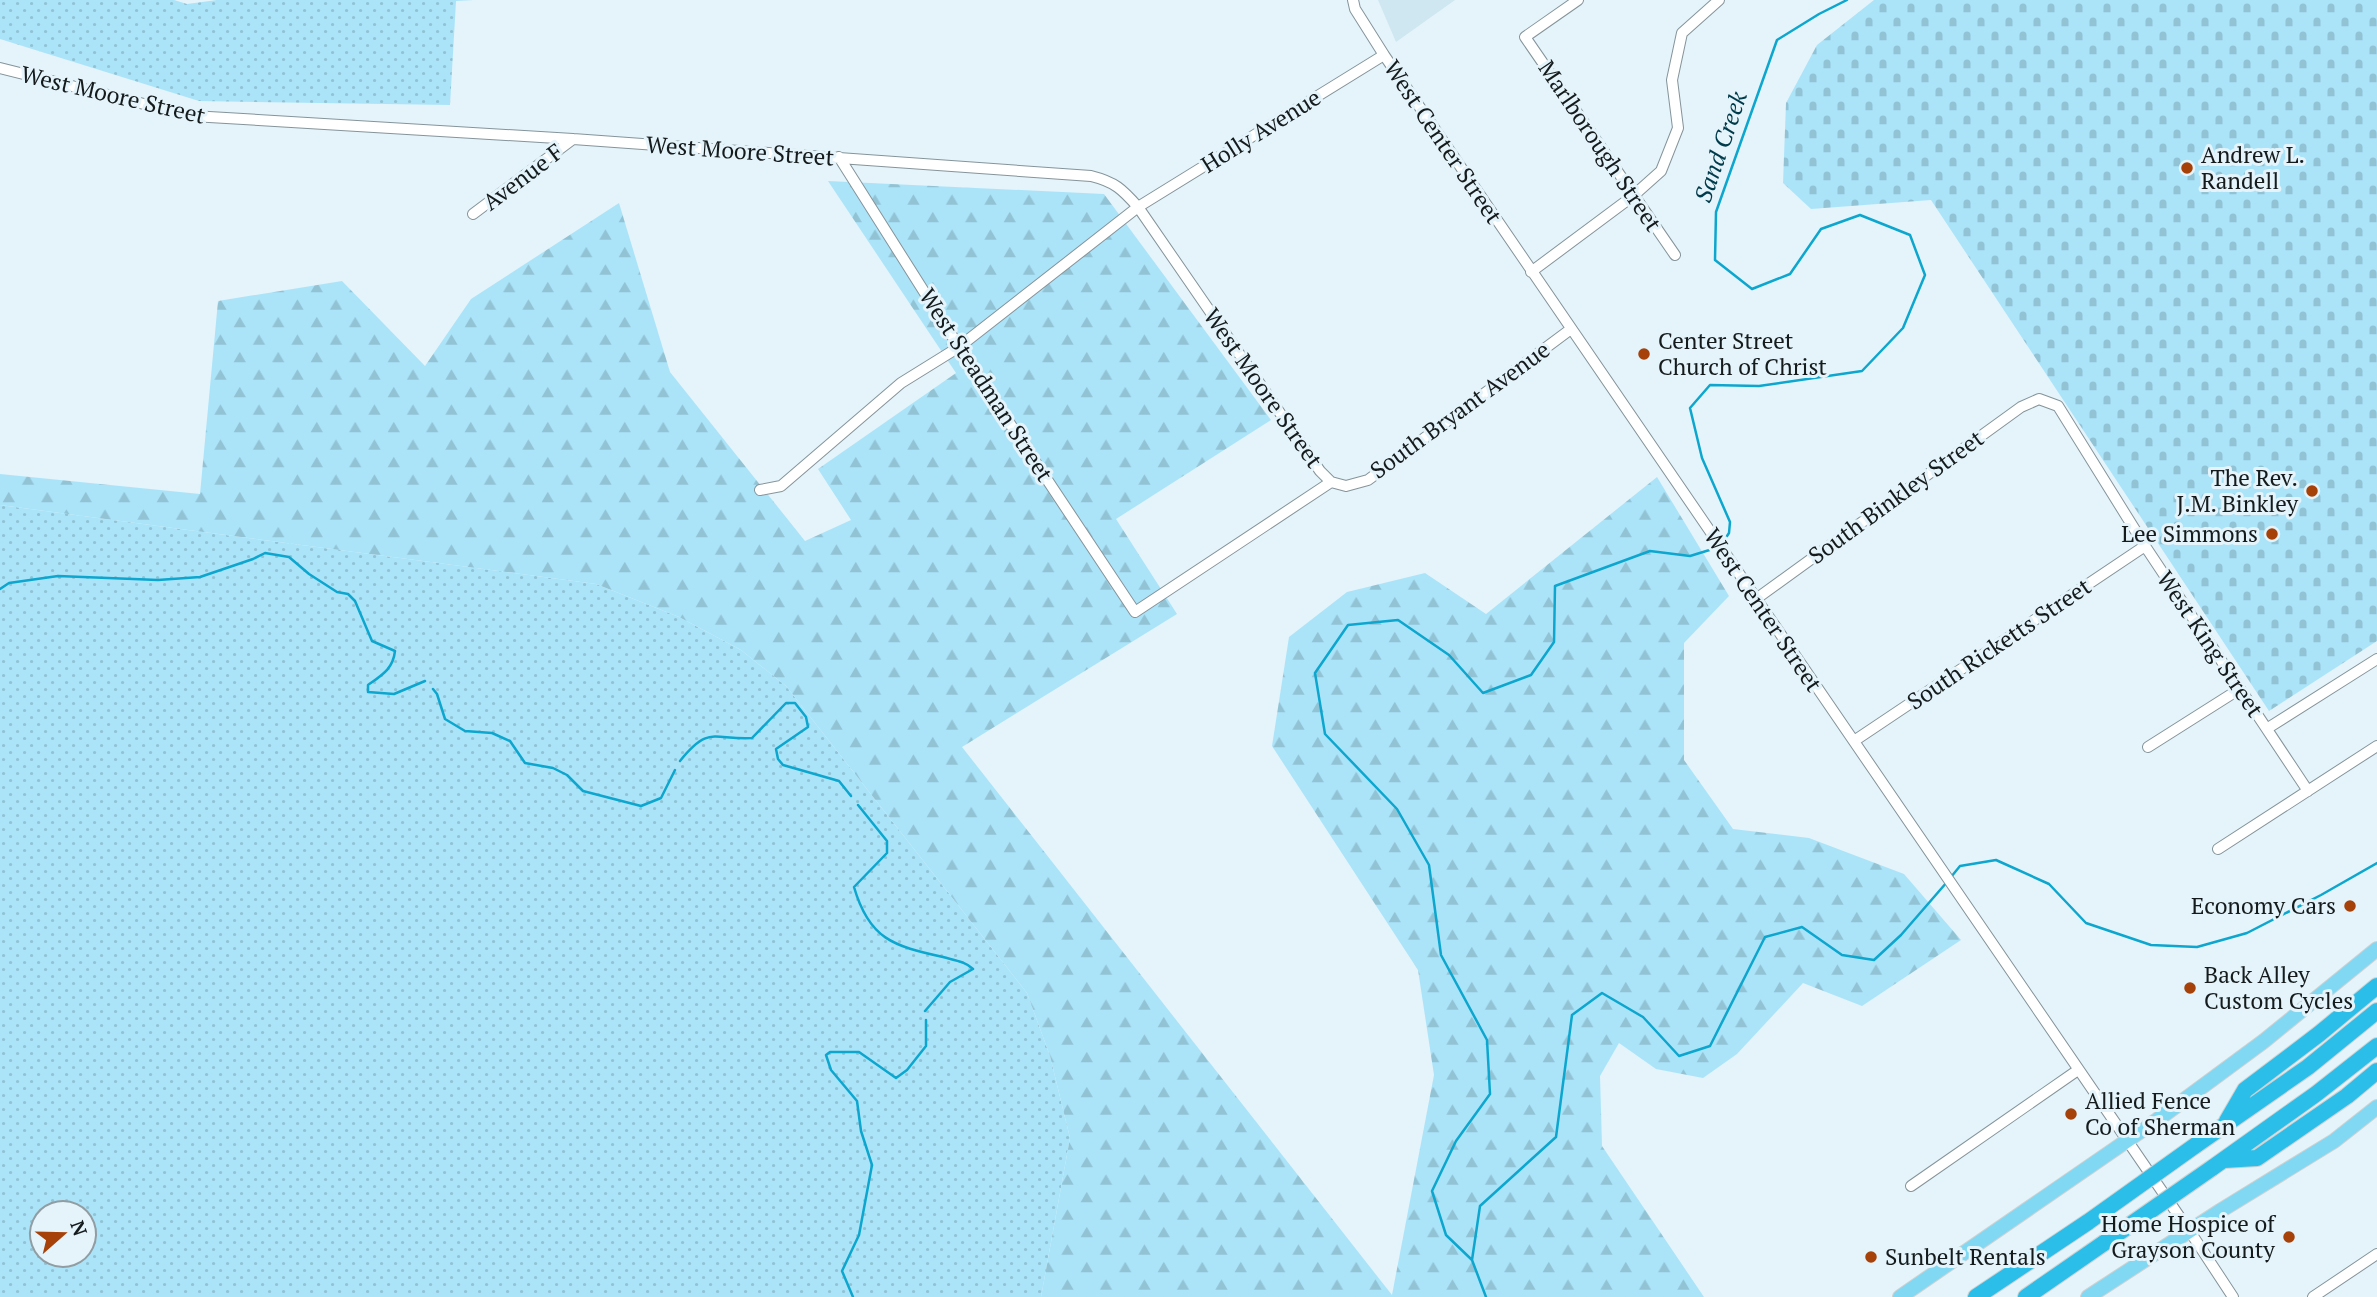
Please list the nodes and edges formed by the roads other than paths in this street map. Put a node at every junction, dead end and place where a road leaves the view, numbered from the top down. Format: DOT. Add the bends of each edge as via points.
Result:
graph roads {
  1 [pos="1353,0"];
  2 [pos="1578,0"];
  3 [pos="1719,0"];
  4 [pos="1384,55"];
  5 [pos="0,68"];
  6 [pos="573,139"];
  7 [pos="839,157"];
  8 [pos="1633,196"];
  9 [pos="1138,207"];
  10 [pos="473,214"];
  11 [pos="1675,255"];
  12 [pos="1531,272"];
  13 [pos="1571,329"];
  14 [pos="959,346"];
  15 [pos="2039,399"];
  16 [pos="1331,482"];
  17 [pos="760,490"];
  18 [pos="2145,546"];
  19 [pos="1756,599"];
  20 [pos="2377,659"];
  21 [pos="2238,690"];
  22 [pos="2267,728"];
  23 [pos="1854,741"];
  24 [pos="2377,746"];
  25 [pos="2148,747"];
  26 [pos="2308,791"];
  27 [pos="2218,849"];
  28 [pos="2377,948"];
  29 [pos="2377,986"];
  30 [pos="2377,1011"];
  31 [pos="2377,1046"];
  32 [pos="2078,1070"];
  33 [pos="2377,1071"];
  34 [pos="2377,1107"];
  35 [pos="2224,1125"];
  36 [pos="2126,1140"];
  37 [pos="2218,1164"];
  38 [pos="1911,1186"];
  39 [pos="2179,1216"];
  40 [pos="2189,1231"];
  41 [pos="2377,1254"];
  42 [pos="1900,1297"];
  43 [pos="1976,1297"];
  44 [pos="2026,1297"];
  45 [pos="2088,1297"];
  46 [pos="2233,1297"];
  47 [pos="2313,1297"];
  1 -- 4 [label="street, West Center Street"];
  2 -- 8 [label="street, Marlborough Street" via="1525,37"];
  3 -- 8 [label="street" via="1682,33 1672,80 1678,128 1661,171"];
  4 -- 9 [label="street, Holly Avenue"];
  4 -- 12 [label="street, West Center Street"];
  5 -- 6 [label="street, West Moore Street" via="192,117"];
  6 -- 7 [label="street, West Moore Street"];
  6 -- 10 [label="street, Avenue F"];
  7 -- 9 [label="street, West Moore Street" via="1091,176 1108,180"];
  7 -- 14 [label="street, West Steadman Street"];
  8 -- 11 [label="street, Marlborough Street"];
  8 -- 12 [label="street"];
  9 -- 14 [label="street, Holly Avenue"];
  9 -- 16 [label="street, West Moore Street"];
  12 -- 13 [label="street, West Center Street"];
  13 -- 16 [label="street, South Bryant Avenue" via="1368,480 1346,486"];
  13 -- 19 [label="street, West Center Street"];
  14 -- 16 [label="street, West Steadman Street" via="1135,612"];
  14 -- 17 [label="street, Holly Avenue" via="901,383 781,486"];
  15 -- 18 [label="street, West King Street" via="2058,406"];
  15 -- 19 [label="street, South Binkley Street" via="2010,415"];
  18 -- 21 [label="street, West King Street"];
  18 -- 23 [label="street, South Ricketts Street"];
  19 -- 23 [label="street, West Center Street"];
  20 -- 22 [label="street"];
  21 -- 22 [label="street, West King Street"];
  21 -- 25 [label="street"];
  22 -- 26 [label="street, West King Street"];
  23 -- 32 [label="street, West Center Street"];
  24 -- 26 [label="street"];
  26 -- 27 [label="street"];
  28 -- 36 [label="main road" via="2264,1041"];
  29 -- 35 [label="highway" via="2245,1090"];
  30 -- 35 [label="highway" via="2308,1068"];
  31 -- 37 [label="highway"];
  32 -- 36 [label="street, West Center Street"];
  32 -- 38 [label="street"];
  33 -- 37 [label="highway" via="2256,1158"];
  34 -- 40 [label="main road" via="2334,1141"];
  35 -- 43 [label="highway, bridge"];
  36 -- 39 [label="street, West Center Street"];
  36 -- 42 [label="main road"];
  37 -- 44 [label="highway, bridge"];
  40 -- 45 [label="main road"];
  40 -- 46 [label="street"];
  41 -- 47 [label="street"];
}
